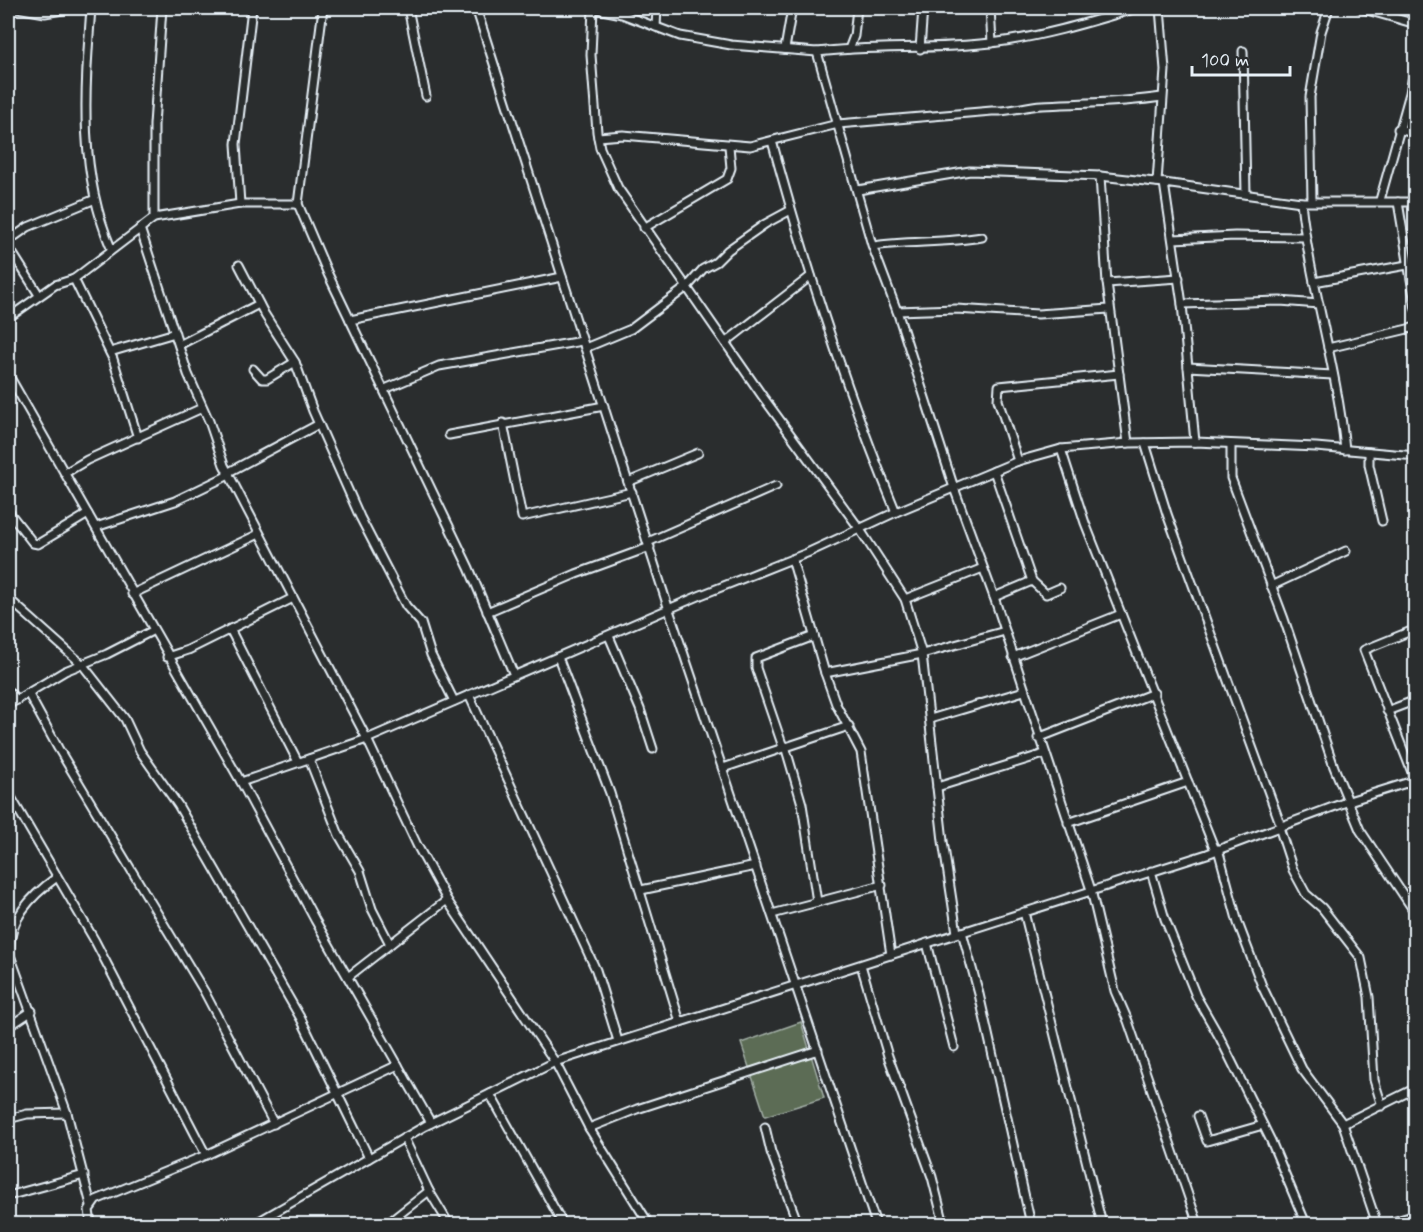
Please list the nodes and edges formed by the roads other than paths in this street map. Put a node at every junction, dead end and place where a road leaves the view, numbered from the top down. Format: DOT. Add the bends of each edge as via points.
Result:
graph roads {
  1 [pos="17,8"];
  2 [pos="74,8"];
  3 [pos="91,8"];
  4 [pos="162,8"];
  5 [pos="252,8"];
  6 [pos="323,8"];
  7 [pos="408,8"];
  8 [pos="476,8"];
  9 [pos="593,8"];
  10 [pos="657,8"];
  11 [pos="792,8"];
  12 [pos="857,8"];
  13 [pos="923,8"];
  14 [pos="990,8"];
  15 [pos="1133,8"];
  16 [pos="1160,8"];
  17 [pos="1329,8"];
  18 [pos="1360,8"];
  19 [pos="1372,9"];
  20 [pos="1416,24"];
  21 [pos="656,27"];
  22 [pos="992,43"];
  23 [pos="785,49"];
  24 [pos="849,49"];
  25 [pos="920,49"];
  26 [pos="1244,51"];
  27 [pos="817,52"];
  28 [pos="1416,57"];
  29 [pos="426,96"];
  30 [pos="1162,98"];
  31 [pos="838,124"];
  32 [pos="1398,129"];
  33 [pos="1416,134"];
  34 [pos="598,137"];
  35 [pos="772,141"];
  36 [pos="729,146"];
  37 [pos="1100,176"];
  38 [pos="1161,183"];
  39 [pos="858,190"];
  40 [pos="1246,194"];
  41 [pos="93,200"];
  42 [pos="1380,200"];
  43 [pos="1311,201"];
  44 [pos="1301,202"];
  45 [pos="1398,202"];
  46 [pos="1416,202"];
  47 [pos="240,204"];
  48 [pos="298,204"];
  49 [pos="791,210"];
  50 [pos="154,218"];
  51 [pos="140,228"];
  52 [pos="644,228"];
  53 [pos="982,237"];
  54 [pos="1305,237"];
  55 [pos="1173,239"];
  56 [pos="8,242"];
  57 [pos="8,246"];
  58 [pos="873,246"];
  59 [pos="111,248"];
  60 [pos="1407,264"];
  61 [pos="239,265"];
  62 [pos="811,276"];
  63 [pos="562,277"];
  64 [pos="1179,278"];
  65 [pos="74,279"];
  66 [pos="1314,282"];
  67 [pos="1107,283"];
  68 [pos="688,286"];
  69 [pos="39,295"];
  70 [pos="1182,303"];
  71 [pos="259,304"];
  72 [pos="1319,304"];
  73 [pos="1109,309"];
  74 [pos="1416,309"];
  75 [pos="897,311"];
  76 [pos="8,318"];
  77 [pos="350,320"];
  78 [pos="1416,327"];
  79 [pos="175,333"];
  80 [pos="726,342"];
  81 [pos="584,344"];
  82 [pos="179,345"];
  83 [pos="1328,348"];
  84 [pos="110,352"];
  85 [pos="295,362"];
  86 [pos="1188,367"];
  87 [pos="253,369"];
  88 [pos="8,374"];
  89 [pos="1119,374"];
  90 [pos="1333,375"];
  91 [pos="385,389"];
  92 [pos="604,406"];
  93 [pos="202,408"];
  94 [pos="503,423"];
  95 [pos="319,424"];
  96 [pos="449,435"];
  97 [pos="138,438"];
  98 [pos="1195,442"];
  99 [pos="1128,443"];
  100 [pos="1145,443"];
  101 [pos="1231,445"];
  102 [pos="1061,449"];
  103 [pos="1345,450"];
  104 [pos="1369,452"];
  105 [pos="698,453"];
  106 [pos="1416,456"];
  107 [pos="1018,461"];
  108 [pos="994,471"];
  109 [pos="65,473"];
  110 [pos="228,474"];
  111 [pos="628,482"];
  112 [pos="776,486"];
  113 [pos="954,488"];
  114 [pos="632,492"];
  115 [pos="8,511"];
  116 [pos="896,512"];
  117 [pos="88,514"];
  118 [pos="1382,521"];
  119 [pos="96,527"];
  120 [pos="859,528"];
  121 [pos="259,534"];
  122 [pos="649,545"];
  123 [pos="1346,551"];
  124 [pos="792,559"];
  125 [pos="983,568"];
  126 [pos="1032,581"];
  127 [pos="1271,586"];
  128 [pos="1060,588"];
  129 [pos="132,594"];
  130 [pos="994,597"];
  131 [pos="8,598"];
  132 [pos="293,598"];
  133 [pos="905,598"];
  134 [pos="669,610"];
  135 [pos="487,612"];
  136 [pos="1121,614"];
  137 [pos="231,629"];
  138 [pos="1416,629"];
  139 [pos="152,631"];
  140 [pos="1005,631"];
  141 [pos="609,636"];
  142 [pos="814,636"];
  143 [pos="922,654"];
  144 [pos="167,657"];
  145 [pos="558,657"];
  146 [pos="1013,657"];
  147 [pos="82,664"];
  148 [pos="825,673"];
  149 [pos="514,675"];
  150 [pos="8,691"];
  151 [pos="1024,691"];
  152 [pos="28,693"];
  153 [pos="1154,693"];
  154 [pos="469,695"];
  155 [pos="16,700"];
  156 [pos="1416,700"];
  157 [pos="454,701"];
  158 [pos="8,705"];
  159 [pos="1387,711"];
  160 [pos="930,718"];
  161 [pos="849,726"];
  162 [pos="1038,738"];
  163 [pos="367,739"];
  164 [pos="784,747"];
  165 [pos="653,748"];
  166 [pos="1044,754"];
  167 [pos="309,759"];
  168 [pos="298,762"];
  169 [pos="723,768"];
  170 [pos="1415,780"];
  171 [pos="241,782"];
  172 [pos="1188,782"];
  173 [pos="937,787"];
  174 [pos="8,792"];
  175 [pos="1348,801"];
  176 [pos="1068,823"];
  177 [pos="1280,827"];
  178 [pos="1216,850"];
  179 [pos="756,866"];
  180 [pos="1151,871"];
  181 [pos="57,877"];
  182 [pos="882,885"];
  183 [pos="641,890"];
  184 [pos="1091,890"];
  185 [pos="447,900"];
  186 [pos="818,902"];
  187 [pos="1024,912"];
  188 [pos="8,913"];
  189 [pos="772,914"];
  190 [pos="1416,914"];
  191 [pos="16,921"];
  192 [pos="960,933"];
  193 [pos="8,940"];
  194 [pos="390,944"];
  195 [pos="927,944"];
  196 [pos="891,956"];
  197 [pos="861,965"];
  198 [pos="348,977"];
  199 [pos="796,985"];
  200 [pos="32,1011"];
  201 [pos="681,1022"];
  202 [pos="8,1027"];
  203 [pos="618,1041"];
  204 [pos="954,1047"];
  205 [pos="818,1050"];
  206 [pos="555,1062"];
  207 [pos="398,1065"];
  208 [pos="1416,1088"];
  209 [pos="490,1094"];
  210 [pos="338,1095"];
  211 [pos="1382,1106"];
  212 [pos="67,1113"];
  213 [pos="1198,1116"];
  214 [pos="8,1119"];
  215 [pos="431,1123"];
  216 [pos="274,1124"];
  217 [pos="1343,1124"];
  218 [pos="1263,1125"];
  219 [pos="765,1127"];
  220 [pos="589,1128"];
  221 [pos="404,1138"];
  222 [pos="206,1155"];
  223 [pos="369,1158"];
  224 [pos="84,1175"];
  225 [pos="429,1191"];
  226 [pos="8,1196"];
  227 [pos="91,1205"];
  228 [pos="1416,1215"];
  229 [pos="265,1222"];
  230 [pos="91,1224"];
  231 [pos="254,1224"];
  232 [pos="387,1224"];
  233 [pos="449,1224"];
  234 [pos="563,1224"];
  235 [pos="649,1224"];
  236 [pos="798,1224"];
  237 [pos="876,1224"];
  238 [pos="944,1224"];
  239 [pos="1031,1224"];
  240 [pos="1102,1224"];
  241 [pos="1198,1224"];
  242 [pos="1306,1224"];
  243 [pos="1377,1224"];
  244 [pos="1386,1224"];
  1 -- 2 [label="street" via="45,13"];
  3 -- 41 [label="street" via="85,130"];
  4 -- 50 [label="street" via="154,125"];
  5 -- 47 [label="street" via="236,144"];
  6 -- 48 [label="street"];
  7 -- 29 [label="street"];
  8 -- 63 [label="street"];
  9 -- 21 [label="street"];
  9 -- 34 [label="street" via="591,55"];
  10 -- 21 [label="street"];
  11 -- 23 [label="street"];
  12 -- 24 [label="street"];
  13 -- 25 [label="street"];
  14 -- 22 [label="street"];
  15 -- 22 [label="street" via="1065,29"];
  16 -- 30 [label="street" via="1165,70"];
  17 -- 43 [label="street" via="1310,98"];
  18 -- 19 [label="street"];
  19 -- 20 [label="street"];
  21 -- 23 [label="street" via="680,36 731,45"];
  22 -- 25 [label="street"];
  23 -- 27 [label="street"];
  24 -- 25 [label="street"];
  24 -- 27 [label="street"];
  26 -- 40 [label="street"];
  27 -- 31 [label="street"];
  28 -- 32 [label="street"];
  30 -- 31 [label="street"];
  30 -- 38 [label="street"];
  31 -- 35 [label="street"];
  31 -- 39 [label="street"];
  32 -- 33 [label="street"];
  32 -- 42 [label="street"];
  34 -- 36 [label="street" via="622,135"];
  34 -- 52 [label="street" via="618,188"];
  35 -- 36 [label="street"];
  35 -- 49 [label="street"];
  36 -- 52 [label="street" via="731,168 727,179"];
  37 -- 38 [label="street"];
  37 -- 39 [label="street" via="970,171"];
  37 -- 67 [label="street"];
  38 -- 40 [label="street"];
  38 -- 55 [label="street"];
  39 -- 58 [label="street"];
  40 -- 44 [label="street"];
  41 -- 56 [label="street" via="28,226"];
  41 -- 59 [label="street"];
  42 -- 43 [label="street"];
  42 -- 45 [label="street"];
  43 -- 44 [label="street"];
  44 -- 54 [label="street"];
  45 -- 46 [label="street"];
  45 -- 60 [label="street"];
  47 -- 48 [label="street"];
  47 -- 50 [label="street"];
  48 -- 77 [label="street"];
  49 -- 62 [label="street"];
  49 -- 68 [label="street" via="728,250"];
  50 -- 51 [label="street"];
  51 -- 59 [label="street"];
  51 -- 79 [label="street"];
  52 -- 68 [label="street"];
  53 -- 58 [label="street"];
  54 -- 55 [label="street"];
  54 -- 66 [label="street"];
  55 -- 64 [label="street"];
  57 -- 69 [label="street"];
  58 -- 75 [label="street"];
  59 -- 65 [label="street"];
  60 -- 66 [label="street"];
  60 -- 74 [label="street"];
  61 -- 71 [label="street"];
  62 -- 80 [label="street"];
  62 -- 116 [label="street"];
  63 -- 77 [label="street"];
  63 -- 81 [label="street"];
  64 -- 67 [label="street"];
  64 -- 70 [label="street"];
  65 -- 69 [label="street"];
  65 -- 84 [label="street"];
  66 -- 72 [label="street"];
  67 -- 73 [label="street"];
  68 -- 80 [label="street"];
  68 -- 81 [label="street" via="631,329"];
  69 -- 76 [label="street"];
  70 -- 72 [label="street"];
  70 -- 86 [label="street"];
  71 -- 82 [label="street"];
  71 -- 85 [label="street"];
  72 -- 83 [label="street"];
  73 -- 75 [label="street" via="1038,314 957,309"];
  73 -- 89 [label="street"];
  75 -- 113 [label="street"];
  77 -- 91 [label="street"];
  78 -- 83 [label="street"];
  79 -- 82 [label="street"];
  79 -- 84 [label="street"];
  80 -- 120 [label="street"];
  81 -- 91 [label="street" via="439,366"];
  81 -- 92 [label="street"];
  82 -- 93 [label="street"];
  83 -- 90 [label="street"];
  84 -- 97 [label="street"];
  85 -- 87 [label="street" via="262,380"];
  85 -- 95 [label="street"];
  86 -- 90 [label="street"];
  86 -- 98 [label="street"];
  88 -- 109 [label="street"];
  89 -- 99 [label="street"];
  89 -- 107 [label="street" via="999,386 998,399"];
  90 -- 103 [label="street" via="1341,405"];
  91 -- 135 [label="street"];
  92 -- 94 [label="street"];
  92 -- 111 [label="street"];
  93 -- 97 [label="street"];
  93 -- 110 [label="street"];
  94 -- 96 [label="street"];
  94 -- 114 [label="street" via="522,516"];
  95 -- 110 [label="street"];
  95 -- 157 [label="street" via="360,517 406,606 421,623 430,655"];
  97 -- 109 [label="street"];
  98 -- 100 [label="street"];
  98 -- 101 [label="street"];
  99 -- 100 [label="street"];
  99 -- 102 [label="street"];
  100 -- 177 [label="street"];
  101 -- 103 [label="street"];
  101 -- 127 [label="street" via="1231,478"];
  102 -- 107 [label="street"];
  102 -- 136 [label="street"];
  103 -- 104 [label="street"];
  104 -- 106 [label="street"];
  104 -- 118 [label="street"];
  105 -- 111 [label="street"];
  107 -- 108 [label="street"];
  108 -- 113 [label="street"];
  108 -- 126 [label="street"];
  109 -- 117 [label="street"];
  110 -- 119 [label="street" via="175,501"];
  110 -- 121 [label="street"];
  111 -- 114 [label="street"];
  112 -- 122 [label="street"];
  113 -- 116 [label="street"];
  113 -- 125 [label="street"];
  114 -- 122 [label="street"];
  115 -- 117 [label="street" via="33,543 38,544"];
  116 -- 120 [label="street"];
  117 -- 119 [label="street"];
  119 -- 129 [label="street"];
  120 -- 124 [label="street"];
  120 -- 133 [label="street"];
  121 -- 129 [label="street"];
  121 -- 132 [label="street"];
  122 -- 134 [label="street"];
  122 -- 135 [label="street"];
  123 -- 127 [label="street"];
  124 -- 134 [label="street"];
  124 -- 142 [label="street"];
  125 -- 130 [label="street"];
  125 -- 133 [label="street"];
  126 -- 128 [label="street" via="1046,594"];
  126 -- 130 [label="street"];
  127 -- 175 [label="street"];
  129 -- 139 [label="street"];
  130 -- 140 [label="street"];
  131 -- 147 [label="street"];
  132 -- 137 [label="street"];
  132 -- 163 [label="street"];
  133 -- 143 [label="street"];
  134 -- 141 [label="street"];
  134 -- 169 [label="street"];
  135 -- 149 [label="street"];
  136 -- 146 [label="street"];
  136 -- 153 [label="street"];
  137 -- 144 [label="street"];
  137 -- 168 [label="street"];
  138 -- 159 [label="street" via="1364,648"];
  139 -- 144 [label="street"];
  139 -- 147 [label="street"];
  140 -- 143 [label="street"];
  140 -- 146 [label="street"];
  141 -- 145 [label="street"];
  141 -- 165 [label="street"];
  142 -- 148 [label="street"];
  142 -- 164 [label="street" via="756,658 756,668"];
  143 -- 148 [label="street"];
  143 -- 160 [label="street"];
  144 -- 171 [label="street"];
  145 -- 149 [label="street"];
  145 -- 183 [label="street" via="595,750"];
  146 -- 151 [label="street"];
  147 -- 152 [label="street"];
  147 -- 210 [label="street" via="125,719 140,751 178,805 301,1019"];
  148 -- 161 [label="street"];
  149 -- 154 [label="street"];
  150 -- 155 [label="street"];
  151 -- 160 [label="street"];
  151 -- 162 [label="street"];
  152 -- 155 [label="street"];
  152 -- 216 [label="street" via="204,991"];
  153 -- 162 [label="street"];
  153 -- 172 [label="street"];
  154 -- 157 [label="street"];
  154 -- 203 [label="street" via="596,970"];
  155 -- 158 [label="street"];
  156 -- 159 [label="street"];
  157 -- 163 [label="street"];
  159 -- 170 [label="street"];
  160 -- 173 [label="street"];
  161 -- 164 [label="street"];
  161 -- 182 [label="street" via="861,752"];
  162 -- 166 [label="street"];
  163 -- 167 [label="street"];
  163 -- 185 [label="street"];
  164 -- 169 [label="street"];
  164 -- 186 [label="street" via="802,804"];
  166 -- 173 [label="street"];
  166 -- 176 [label="street"];
  167 -- 168 [label="street"];
  167 -- 194 [label="street" via="339,835 360,871 372,909"];
  168 -- 171 [label="street"];
  169 -- 179 [label="street"];
  170 -- 175 [label="street"];
  171 -- 198 [label="street"];
  172 -- 176 [label="street"];
  172 -- 178 [label="street"];
  173 -- 192 [label="street"];
  174 -- 181 [label="street"];
  175 -- 177 [label="street"];
  175 -- 190 [label="street" via="1372,852"];
  176 -- 184 [label="street"];
  177 -- 178 [label="street"];
  177 -- 211 [label="street" via="1293,870 1306,894 1322,908 1361,958 1370,997 1374,1080"];
  178 -- 180 [label="street"];
  178 -- 217 [label="street" via="1238,923 1284,1035 1302,1069"];
  179 -- 183 [label="street"];
  179 -- 189 [label="street"];
  180 -- 184 [label="street"];
  180 -- 218 [label="street" via="1196,996"];
  181 -- 191 [label="street" via="38,891"];
  181 -- 222 [label="street" via="111,971"];
  182 -- 186 [label="street"];
  182 -- 196 [label="street"];
  183 -- 201 [label="street"];
  184 -- 187 [label="street"];
  184 -- 241 [label="street" via="1114,991"];
  185 -- 194 [label="street"];
  185 -- 206 [label="street"];
  186 -- 189 [label="street"];
  187 -- 192 [label="street"];
  187 -- 240 [label="street"];
  188 -- 191 [label="street"];
  189 -- 199 [label="street"];
  191 -- 193 [label="street"];
  192 -- 195 [label="street"];
  192 -- 239 [label="street" via="979,994"];
  193 -- 200 [label="street"];
  194 -- 198 [label="street"];
  195 -- 196 [label="street"];
  195 -- 204 [label="street"];
  196 -- 197 [label="street"];
  197 -- 199 [label="street"];
  197 -- 238 [label="street" via="888,1056 933,1177"];
  198 -- 207 [label="street"];
  199 -- 201 [label="street"];
  199 -- 205 [label="street"];
  200 -- 202 [label="street"];
  200 -- 212 [label="street"];
  201 -- 203 [label="street"];
  203 -- 206 [label="street"];
  205 -- 220 [label="street"];
  205 -- 237 [label="street"];
  206 -- 209 [label="street"];
  206 -- 220 [label="street"];
  207 -- 210 [label="street"];
  207 -- 215 [label="street"];
  208 -- 211 [label="street"];
  209 -- 215 [label="street"];
  209 -- 234 [label="street"];
  210 -- 216 [label="street"];
  210 -- 223 [label="street"];
  211 -- 217 [label="street"];
  212 -- 214 [label="street" via="27,1114"];
  212 -- 224 [label="street"];
  213 -- 218 [label="street" via="1207,1141"];
  215 -- 221 [label="street"];
  216 -- 222 [label="street"];
  217 -- 243 [label="street"];
  218 -- 242 [label="street"];
  219 -- 236 [label="street"];
  220 -- 235 [label="street"];
  221 -- 223 [label="street"];
  221 -- 225 [label="street"];
  222 -- 227 [label="street"];
  223 -- 229 [label="street"];
  224 -- 226 [label="street"];
  224 -- 227 [label="street"];
  225 -- 232 [label="street"];
  225 -- 233 [label="street"];
  227 -- 230 [label="street"];
  228 -- 244 [label="street"];
  229 -- 231 [label="street"];
}
